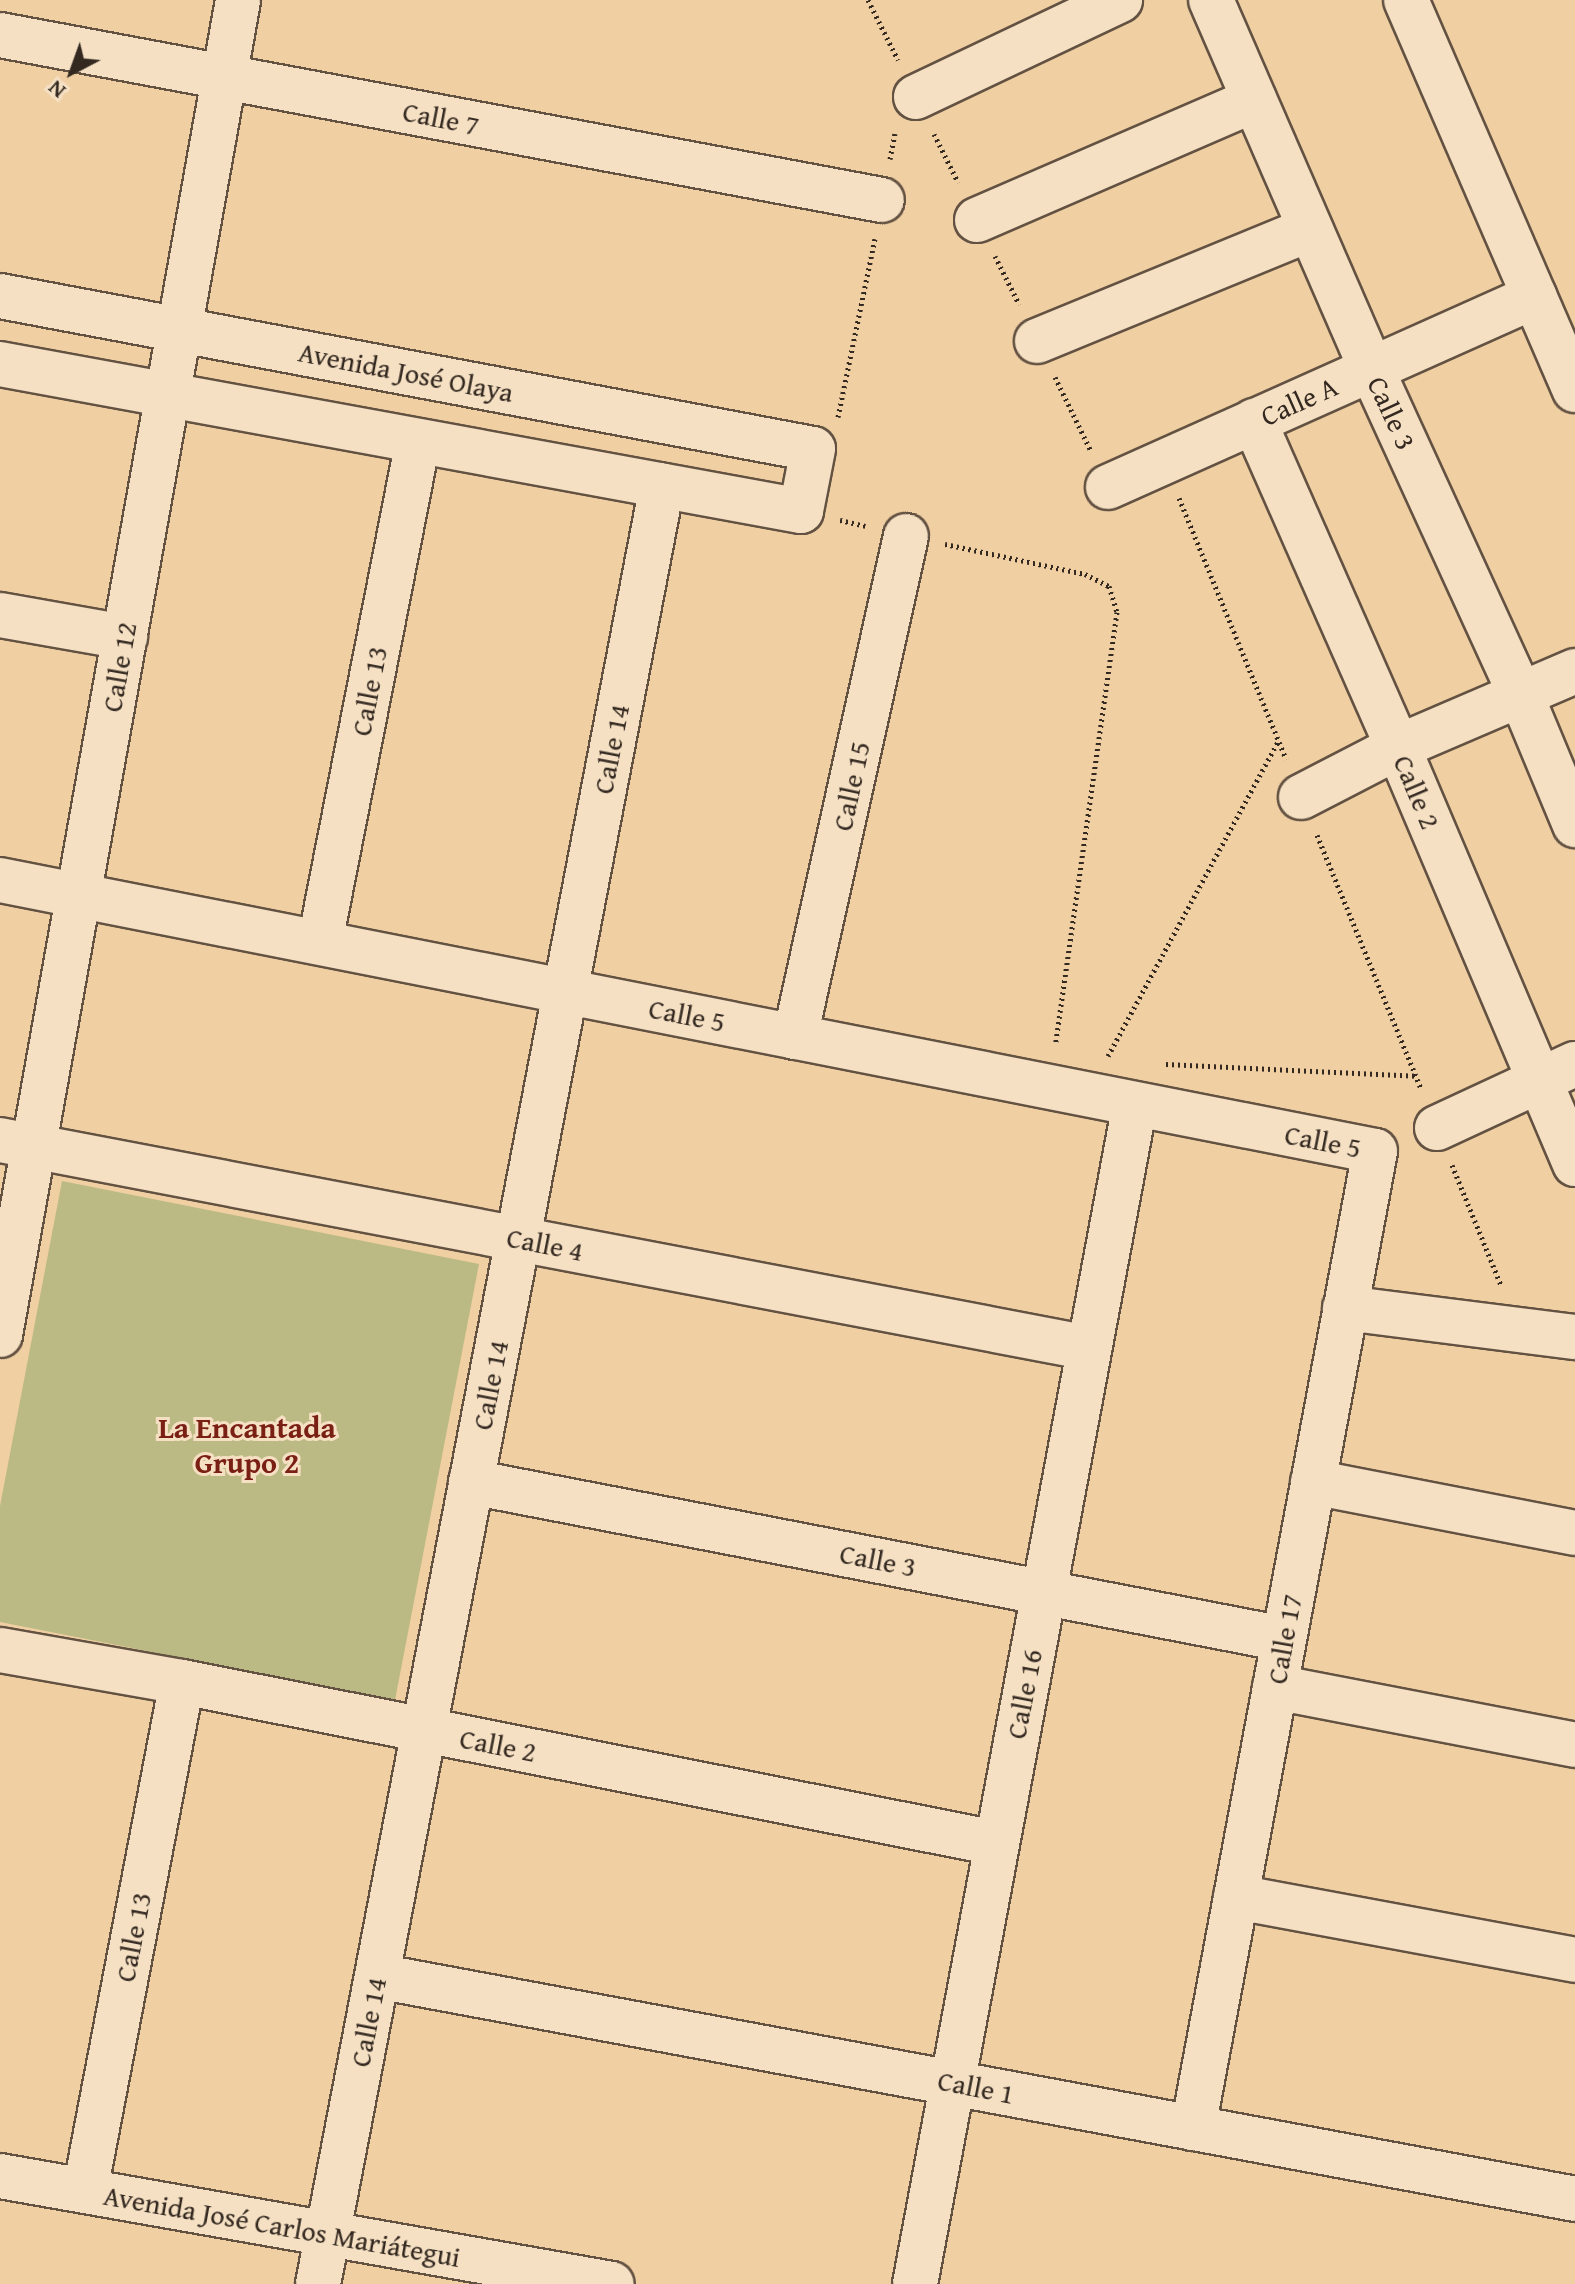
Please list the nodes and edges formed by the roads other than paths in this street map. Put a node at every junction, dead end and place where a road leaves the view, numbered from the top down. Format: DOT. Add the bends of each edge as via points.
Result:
graph roads {
  1 [pos="238,0"];
  2 [pos="1120,0"];
  3 [pos="1211,0"];
  4 [pos="1406,0"];
  5 [pos="0,35"];
  6 [pos="225,77"];
  7 [pos="916,97"];
  8 [pos="1254,100"];
  9 [pos="882,200"];
  10 [pos="977,220"];
  11 [pos="1310,229"];
  12 [pos="0,296"];
  13 [pos="1534,296"];
  14 [pos="179,330"];
  15 [pos="1037,341"];
  16 [pos="0,364"];
  17 [pos="1371,368"];
  18 [pos="1575,390"];
  19 [pos="168,394"];
  20 [pos="1254,421"];
  21 [pos="418,441"];
  22 [pos="662,486"];
  23 [pos="1108,487"];
  24 [pos="906,536"];
  25 [pos="0,615"];
  26 [pos="125,637"];
  27 [pos="1575,671"];
  28 [pos="1521,695"];
  29 [pos="1398,747"];
  30 [pos="1301,797"];
  31 [pos="1575,825"];
  32 [pos="0,880"];
  33 [pos="79,894"];
  34 [pos="320,942"];
  35 [pos="565,991"];
  36 [pos="795,1037"];
  37 [pos="1557,1072"];
  38 [pos="1135,1104"];
  39 [pos="1437,1128"];
  40 [pos="17,1143"];
  41 [pos="1375,1151"];
  42 [pos="1575,1164"];
  43 [pos="518,1238"];
  44 [pos="1345,1308"];
  45 [pos="0,1335"];
  46 [pos="1575,1337"];
  47 [pos="1089,1348"];
  48 [pos="471,1482"];
  49 [pos="1313,1482"];
  50 [pos="1575,1533"];
  51 [pos="1043,1592"];
  52 [pos="1284,1639"];
  53 [pos="0,1650"];
  54 [pos="182,1682"];
  55 [pos="1275,1687"];
  56 [pos="424,1730"];
  57 [pos="1575,1745"];
  58 [pos="996,1843"];
  59 [pos="1236,1897"];
  60 [pos="1575,1960"];
  61 [pos="377,1976"];
  62 [pos="951,2083"];
  63 [pos="1193,2128"];
  64 [pos="0,2176"];
  65 [pos="85,2191"];
  66 [pos="1575,2199"];
  67 [pos="327,2234"];
  68 [pos="318,2284"];
  69 [pos="612,2284"];
  70 [pos="915,2284"];
  1 -- 6 [label="street, Calle 12"];
  2 -- 7 [label="street"];
  3 -- 8 [label="street, Calle 3"];
  4 -- 13 [label="street"];
  5 -- 6 [label="street, Calle 7"];
  6 -- 9 [label="street, Calle 7"];
  6 -- 14 [label="street, Calle 12"];
  8 -- 10 [label="street"];
  8 -- 11 [label="street, Calle 3"];
  11 -- 15 [label="street"];
  11 -- 17 [label="street, Calle 3"];
  12 -- 14 [label="street, Avenida José Olaya"];
  13 -- 17 [label="street, Calle A"];
  13 -- 18 [label="street"];
  14 -- 19 [label="street, Calle 12"];
  14 -- 22 [label="street, Avenida José Olaya" via="813,449 801,511"];
  16 -- 19 [label="street"];
  17 -- 20 [label="street, Calle A"];
  17 -- 28 [label="street, Calle 3"];
  19 -- 21 [label="street"];
  19 -- 26 [label="street, Calle 12"];
  20 -- 23 [label="street, Calle A"];
  20 -- 29 [label="street, Calle 2"];
  21 -- 22 [label="street"];
  21 -- 34 [label="street, Calle 13"];
  22 -- 35 [label="street, Calle 14"];
  24 -- 36 [label="street, Calle 15"];
  25 -- 26 [label="street"];
  26 -- 33 [label="street, Calle 12"];
  27 -- 28 [label="street"];
  28 -- 29 [label="street"];
  28 -- 31 [label="street, Calle 3"];
  29 -- 30 [label="street"];
  29 -- 37 [label="street, Calle 2"];
  32 -- 33 [label="street, Calle 5"];
  33 -- 34 [label="street, Calle 5"];
  33 -- 40 [label="street, Calle 12"];
  34 -- 35 [label="street, Calle 5"];
  35 -- 36 [label="street, Calle 5"];
  35 -- 43 [label="street, Calle 14"];
  36 -- 38 [label="street, Calle 5"];
  37 -- 39 [label="street"];
  37 -- 42 [label="street, Calle 2"];
  38 -- 41 [label="street, Calle 5"];
  38 -- 47 [label="street, Calle 16"];
  40 -- 43 [label="street, Calle 4"];
  40 -- 45 [label="street, Calle 12"];
  41 -- 44 [label="street, Calle 17"];
  43 -- 47 [label="street, Calle 4"];
  43 -- 48 [label="street, Calle 14"];
  44 -- 46 [label="street"];
  44 -- 49 [label="street, Calle 17"];
  47 -- 51 [label="street, Calle 16"];
  48 -- 51 [label="street, Calle 3"];
  48 -- 56 [label="street, Calle 14"];
  49 -- 50 [label="street"];
  49 -- 52 [label="street, Calle 17"];
  51 -- 52 [label="street, Calle 3"];
  51 -- 58 [label="street, Calle 16"];
  52 -- 55 [label="street, Calle 17"];
  53 -- 54 [label="street, Calle 2"];
  54 -- 56 [label="street, Calle 2"];
  54 -- 65 [label="street, Calle 13"];
  55 -- 57 [label="street"];
  55 -- 59 [label="street, Calle 17"];
  56 -- 58 [label="street, Calle 2"];
  56 -- 61 [label="street, Calle 14"];
  58 -- 62 [label="street, Calle 16"];
  59 -- 60 [label="street"];
  59 -- 63 [label="street, Calle 17"];
  61 -- 62 [label="street, Calle 1"];
  61 -- 67 [label="street, Calle 14"];
  62 -- 63 [label="street, Calle 1"];
  62 -- 70 [label="street, Calle 16"];
  63 -- 66 [label="street, Calle 1"];
  64 -- 65 [label="street, Avenida José Carlos Mariátegui"];
  65 -- 67 [label="street, Avenida José Carlos Mariátegui"];
  67 -- 68 [label="street, Calle 14"];
  67 -- 69 [label="street, Avenida José Carlos Mariátegui"];
}
